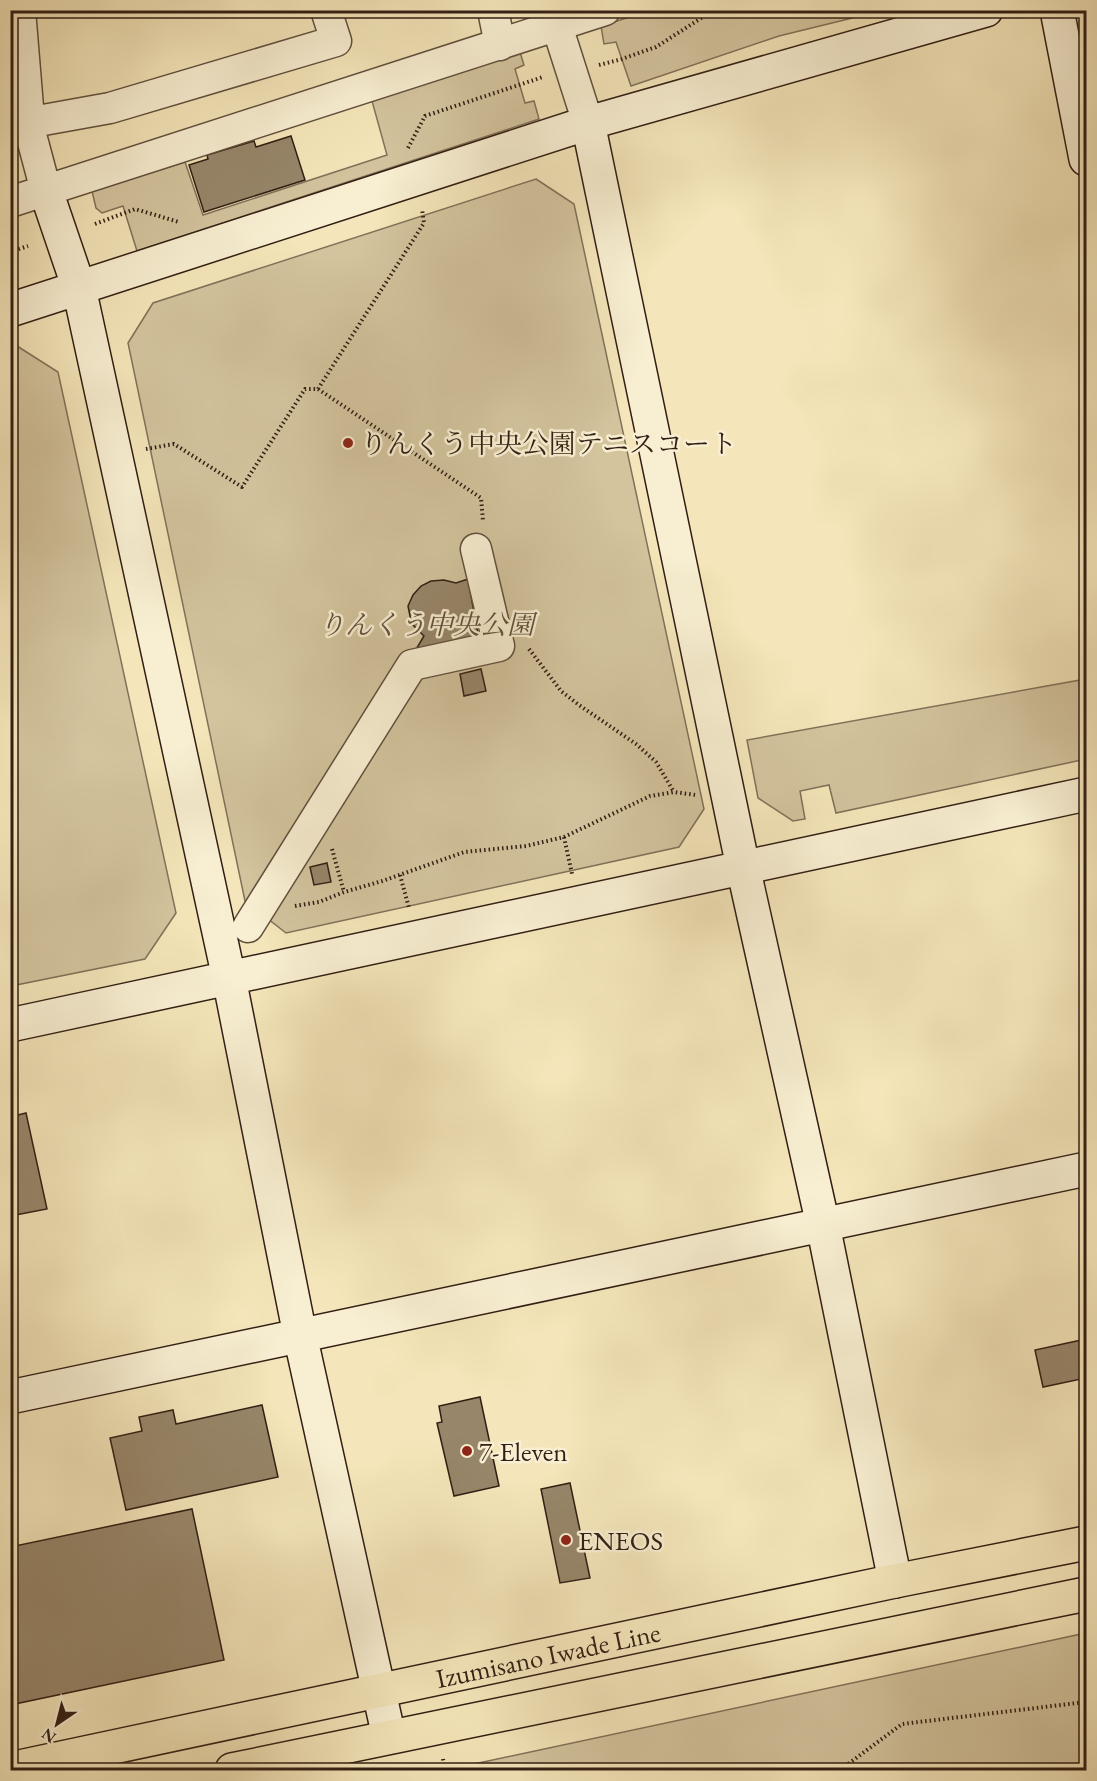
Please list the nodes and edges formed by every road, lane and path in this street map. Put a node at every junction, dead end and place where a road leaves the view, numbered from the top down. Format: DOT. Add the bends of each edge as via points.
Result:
graph roads {
  1 [pos="20,10"];
  2 [pos="326,10"];
  3 [pos="493,10"];
  4 [pos="605,10"];
  5 [pos="714,10"];
  6 [pos="986,10"];
  7 [pos="1058,10"];
  8 [pos="557,26"];
  9 [pos="500,45"];
  10 [pos="590,68"];
  11 [pos="552,74"];
  12 [pos="588,123"];
  13 [pos="20,124"];
  14 [pos="404,154"];
  15 [pos="1086,159"];
  16 [pos="46,191"];
  17 [pos="10,202"];
  18 [pos="421,206"];
  19 [pos="95,224"];
  20 [pos="189,225"];
  21 [pos="28,246"];
  22 [pos="10,252"];
  23 [pos="79,288"];
  24 [pos="10,310"];
  25 [pos="318,389"];
  26 [pos="142,450"];
  27 [pos="476,549"];
  28 [pos="500,646"];
  29 [pos="674,792"];
  30 [pos="1086,794"];
  31 [pos="699,795"];
  32 [pos="564,837"];
  33 [pos="743,867"];
  34 [pos="400,875"];
  35 [pos="572,878"];
  36 [pos="266,899"];
  37 [pos="410,911"];
  38 [pos="248,927"];
  39 [pos="229,978"];
  40 [pos="10,1025"];
  41 [pos="1086,1169"];
  42 [pos="823,1226"];
  43 [pos="300,1335"];
  44 [pos="10,1397"];
  45 [pos="1086,1543"];
  46 [pos="895,1581"];
  47 [pos="1086,1594"];
  48 [pos="378,1690"];
  49 [pos="1086,1702"];
  50 [pos="388,1737"];
  51 [pos="442,1758"];
  52 [pos="10,1769"];
  53 [pos="232,1770"];
  54 [pos="445,1770"];
  55 [pos="837,1770"];
  1 -- 13 [label="street"];
  2 -- 13 [label="street" via="336,41 110,108"];
  3 -- 9 [label="street"];
  4 -- 8 [label="street"];
  5 -- 10 [label="path" via="656,47"];
  6 -- 12 [label="street"];
  7 -- 15 [label="street"];
  8 -- 9 [label="street"];
  8 -- 12 [label="street"];
  9 -- 16 [label="street"];
  11 -- 14 [label="path" via="425,116"];
  12 -- 23 [label="street"];
  12 -- 33 [label="street"];
  13 -- 16 [label="street"];
  16 -- 17 [label="street"];
  16 -- 23 [label="street"];
  18 -- 25 [label="path" via="424,223"];
  19 -- 20 [label="path" via="135,209"];
  21 -- 22 [label="path"];
  23 -- 24 [label="street"];
  23 -- 39 [label="street"];
  25 -- 26 [label="path" via="305,389 242,488 174,444"];
  25 -- 27 [label="path" via="481,498 484,535"];
  27 -- 28 [label="street"];
  28 -- 29 [label="path" via="513,643 529,649 561,692 656,762"];
  28 -- 36 [label="street" via="412,664"];
  29 -- 31 [label="path"];
  29 -- 32 [label="path" via="650,796"];
  30 -- 33 [label="street"];
  32 -- 34 [label="path" via="526,846 464,852"];
  32 -- 35 [label="path"];
  33 -- 39 [label="street"];
  33 -- 42 [label="street"];
  34 -- 36 [label="path" via="319,902 285,908"];
  34 -- 37 [label="path"];
  36 -- 38 [label="street"];
  39 -- 40 [label="street"];
  39 -- 43 [label="street"];
  41 -- 42 [label="street"];
  42 -- 43 [label="street"];
  42 -- 46 [label="street"];
  43 -- 44 [label="street"];
  43 -- 48 [label="street"];
  45 -- 46 [label="main road, Izumisano Iwade Line"];
  46 -- 48 [label="main road, Izumisano Iwade Line"];
  47 -- 50 [label="main road, Izumisano Iwade Line"];
  48 -- 50 [label="street"];
  48 -- 52 [label="main road, Izumisano Iwade Line"];
  49 -- 55 [label="path" via="902,1724"];
  50 -- 53 [label="main road, Izumisano Iwade Line"];
  51 -- 54 [label="path"];
}
